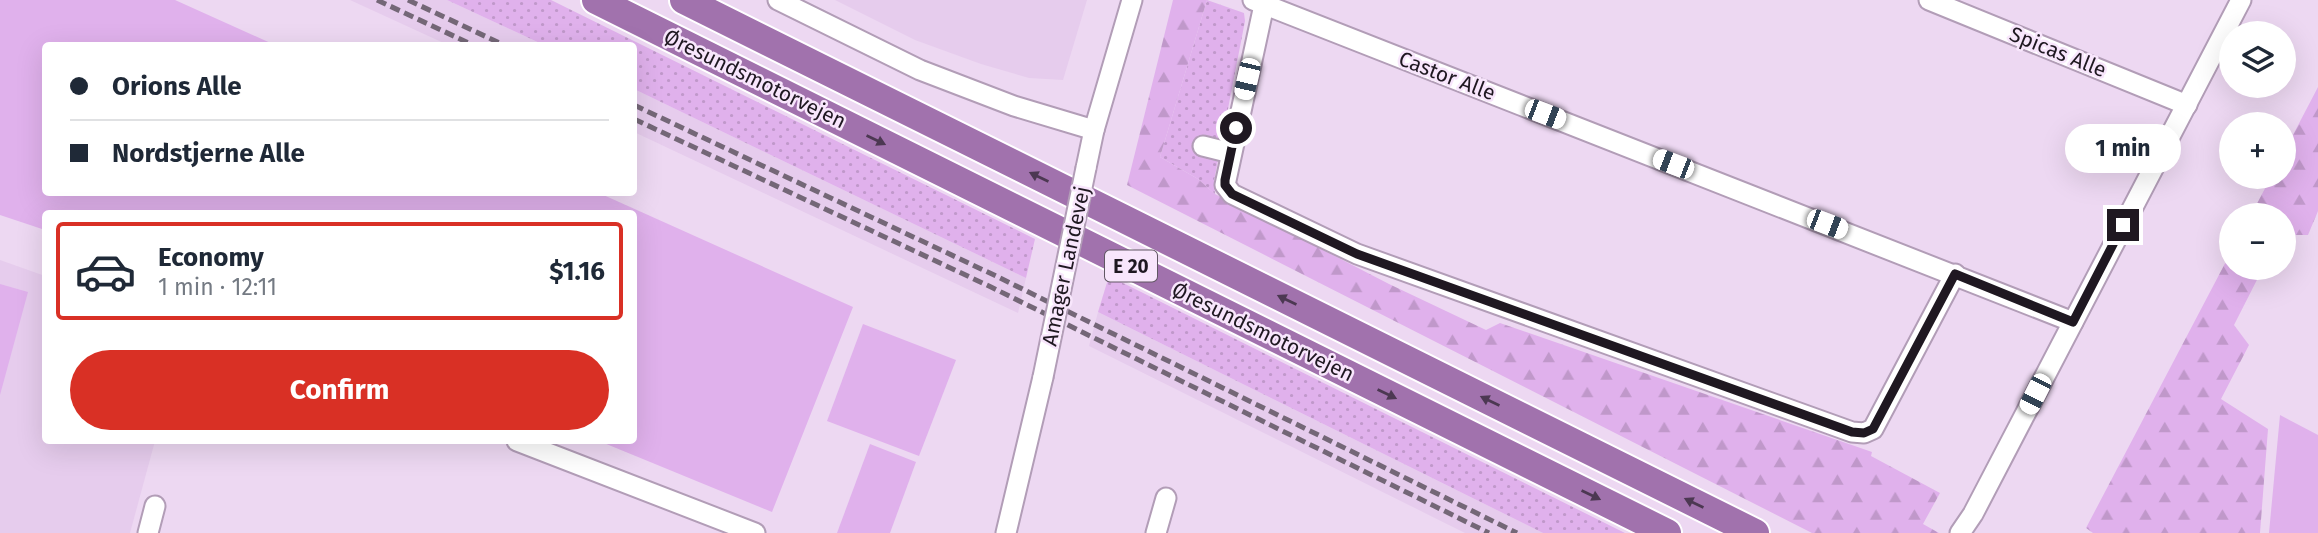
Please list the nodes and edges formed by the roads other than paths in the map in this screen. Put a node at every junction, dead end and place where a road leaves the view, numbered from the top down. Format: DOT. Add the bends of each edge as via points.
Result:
graph roads {
  1 [pos="596,0"];
  2 [pos="684,0"];
  3 [pos="778,0"];
  4 [pos="1132,0"];
  5 [pos="1929,0"];
  6 [pos="2241,0"];
  7 [pos="1257,2"];
  8 [pos="2187,105"];
  9 [pos="1094,130"];
  10 [pos="1203,146"];
  11 [pos="1231,153"];
  12 [pos="1955,274"];
  13 [pos="2073,322"];
  14 [pos="525,444"];
  15 [pos="1166,498"];
  16 [pos="155,506"];
  17 [pos="148,533"];
  18 [pos="755,533"];
  19 [pos="1006,533"];
  20 [pos="1156,533"];
  21 [pos="1667,533"];
  22 [pos="1755,533"];
  23 [pos="1960,533"];
  1 -- 21 [label="highway, Øresundsmotorvejen / E 20, one-way"];
  22 -- 2 [label="highway, Øresundsmotorvejen / E 20, one-way"];
  3 -- 9 [label="street" via="920,70"];
  4 -- 9 [label="street, Amager Landevej"];
  5 -- 8 [label="street, Spicas Alle"];
  6 -- 8 [label="street"];
  7 -- 11 [label="street"];
  7 -- 12 [label="street, Castor Alle"];
  8 -- 13 [label="street"];
  9 -- 19 [label="street, Amager Landevej, bridge"];
  10 -- 11 [label="street"];
  11 -- 12 [label="street" via="1225,185 1232,194 1357,254 1852,432 1873,429"];
  12 -- 13 [label="street, Castor Alle"];
  13 -- 23 [label="street"];
  14 -- 18 [label="street"];
  15 -- 20 [label="street"];
  16 -- 17 [label="street"];
}
